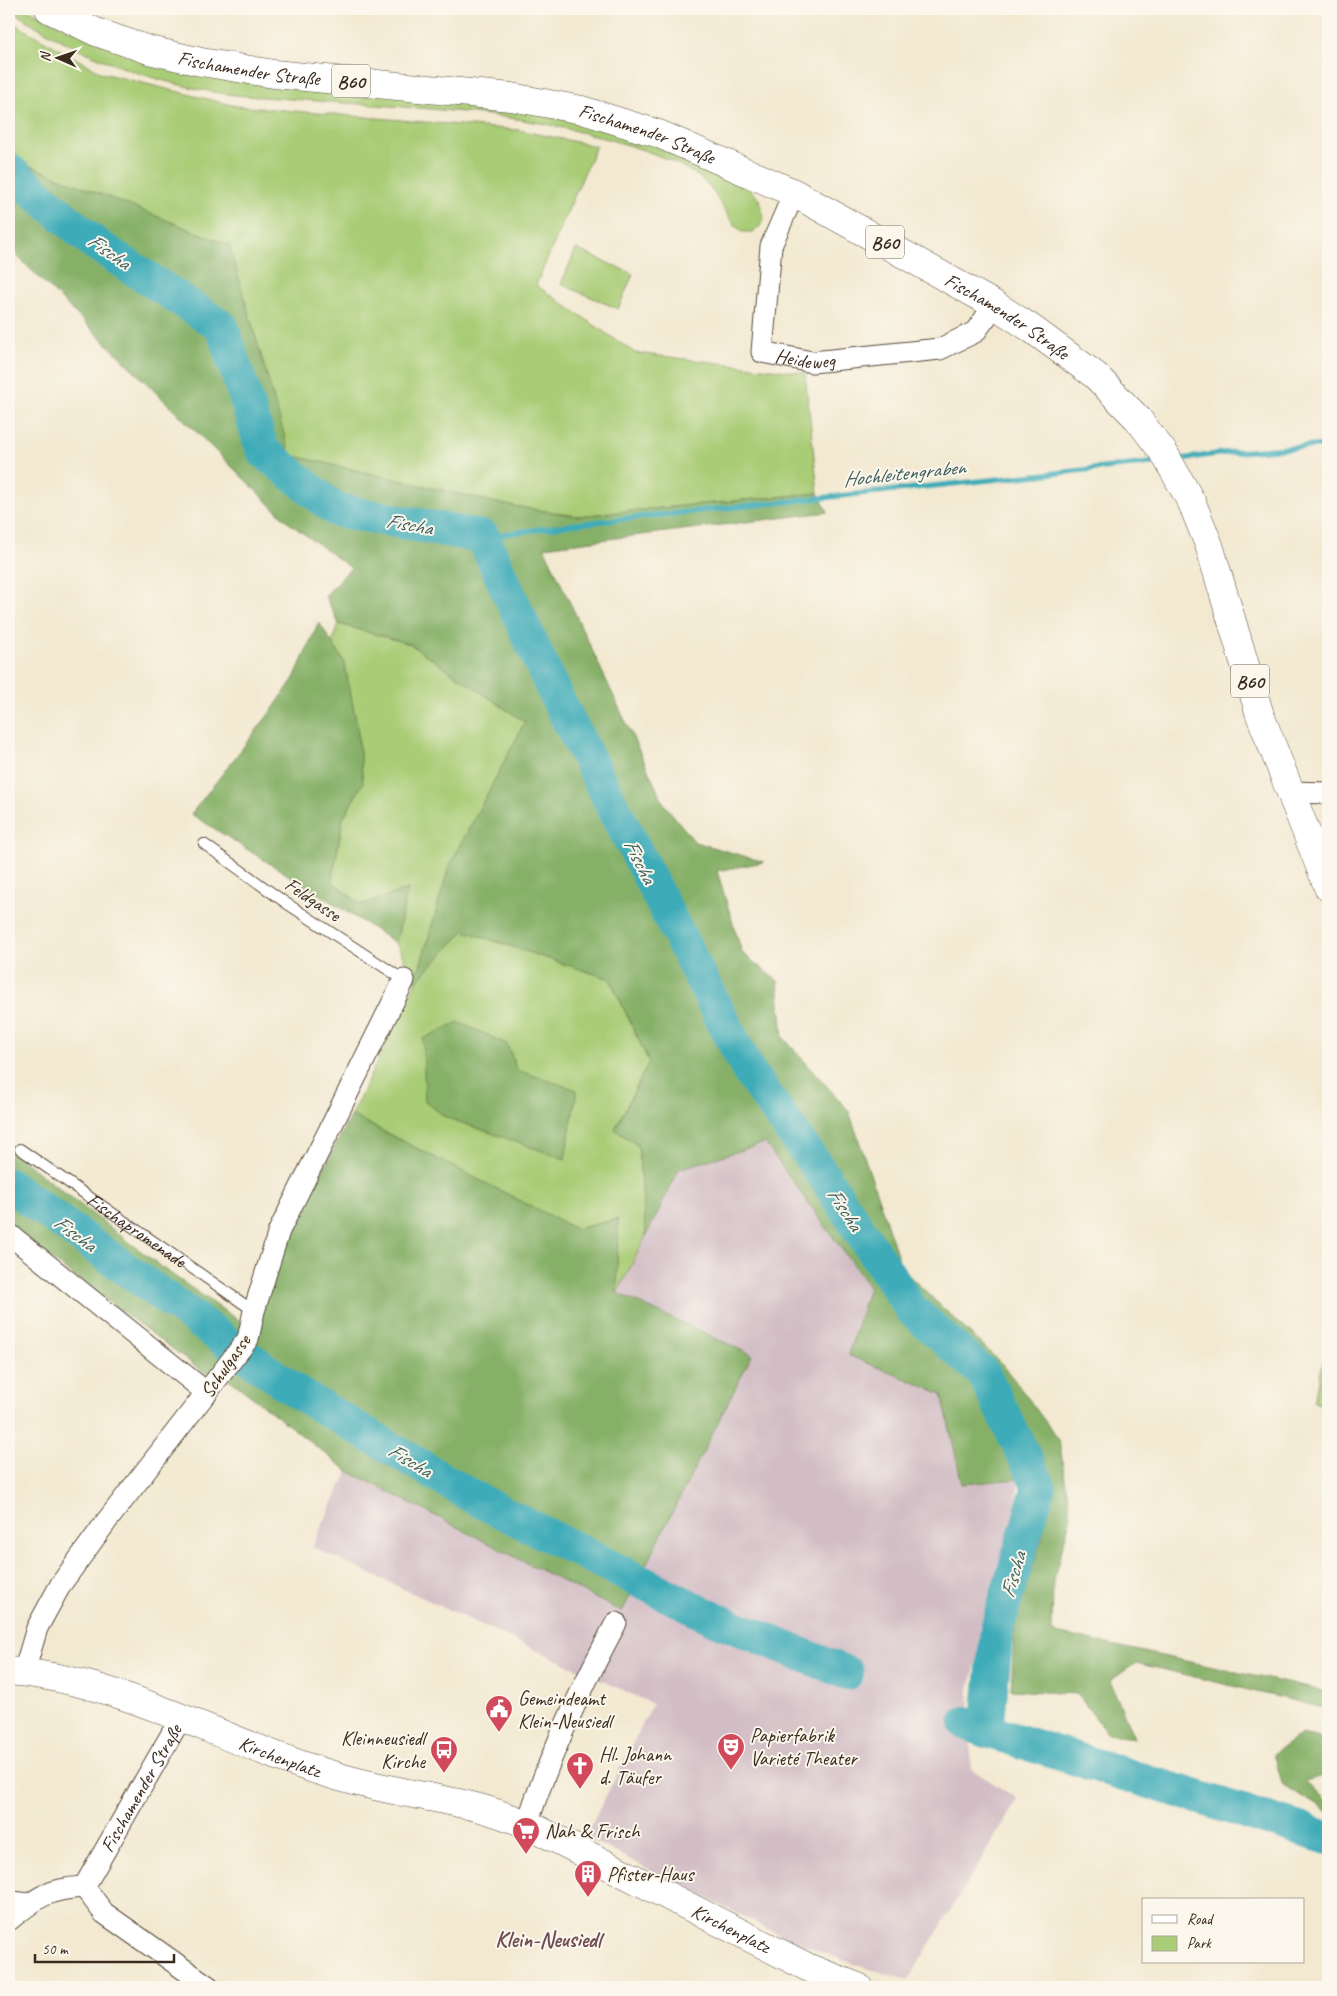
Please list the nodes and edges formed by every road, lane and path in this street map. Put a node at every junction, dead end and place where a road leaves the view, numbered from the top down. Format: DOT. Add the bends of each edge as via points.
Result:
graph roads {
  1 [pos="49,9"];
  2 [pos="794,193"];
  3 [pos="995,305"];
  4 [pos="1290,792"];
  5 [pos="1328,793"];
  6 [pos="204,844"];
  7 [pos="1328,887"];
  8 [pos="404,980"];
  9 [pos="20,1149"];
  10 [pos="9,1234"];
  11 [pos="254,1311"];
  12 [pos="207,1392"];
  13 [pos="616,1623"];
  14 [pos="16,1671"];
  15 [pos="182,1716"];
  16 [pos="527,1824"];
  17 [pos="84,1887"];
  18 [pos="9,1896"];
  19 [pos="35,1899"];
  20 [pos="9,1920"];
  21 [pos="209,1987"];
  22 [pos="858,1987"];
  1 -- 2 [label="main road, Fischamender Straße / B60" via="96,32 149,50 201,62 274,74 511,97 582,110 660,134"];
  2 -- 3 [label="main road, Fischamender Straße / B60"];
  2 -- 3 [label="street, Heideweg" via="771,246 762,352 812,362 940,349 975,332"];
  3 -- 4 [label="main road, Fischamender Straße / B60" via="1096,376 1138,418 1170,464 1192,503 1209,545 1260,714"];
  4 -- 5 [label="street"];
  4 -- 7 [label="main road, Fischamender Straße / B60"];
  6 -- 8 [label="lane, Feldgasse" via="286,904"];
  8 -- 11 [label="street, Schulgasse" via="279,1232"];
  9 -- 11 [label="lane, Fischapromenade"];
  10 -- 12 [label="street"];
  11 -- 12 [label="street, Schulgasse" via="248,1339"];
  12 -- 14 [label="street, Schulgasse" via="61,1584"];
  13 -- 16 [label="street" via="580,1692"];
  14 -- 15 [label="main road, Fischamender Straße" via="82,1684"];
  15 -- 16 [label="main road, Kirchenplatz" via="262,1750 336,1776 479,1807"];
  15 -- 17 [label="street, Fischamender Straße"];
  16 -- 22 [label="main road, Kirchenplatz" via="809,1968"];
  17 -- 19 [label="street" via="59,1888"];
  17 -- 21 [label="street" via="104,1913"];
  18 -- 19 [label="lane"];
  19 -- 20 [label="street"];
}
